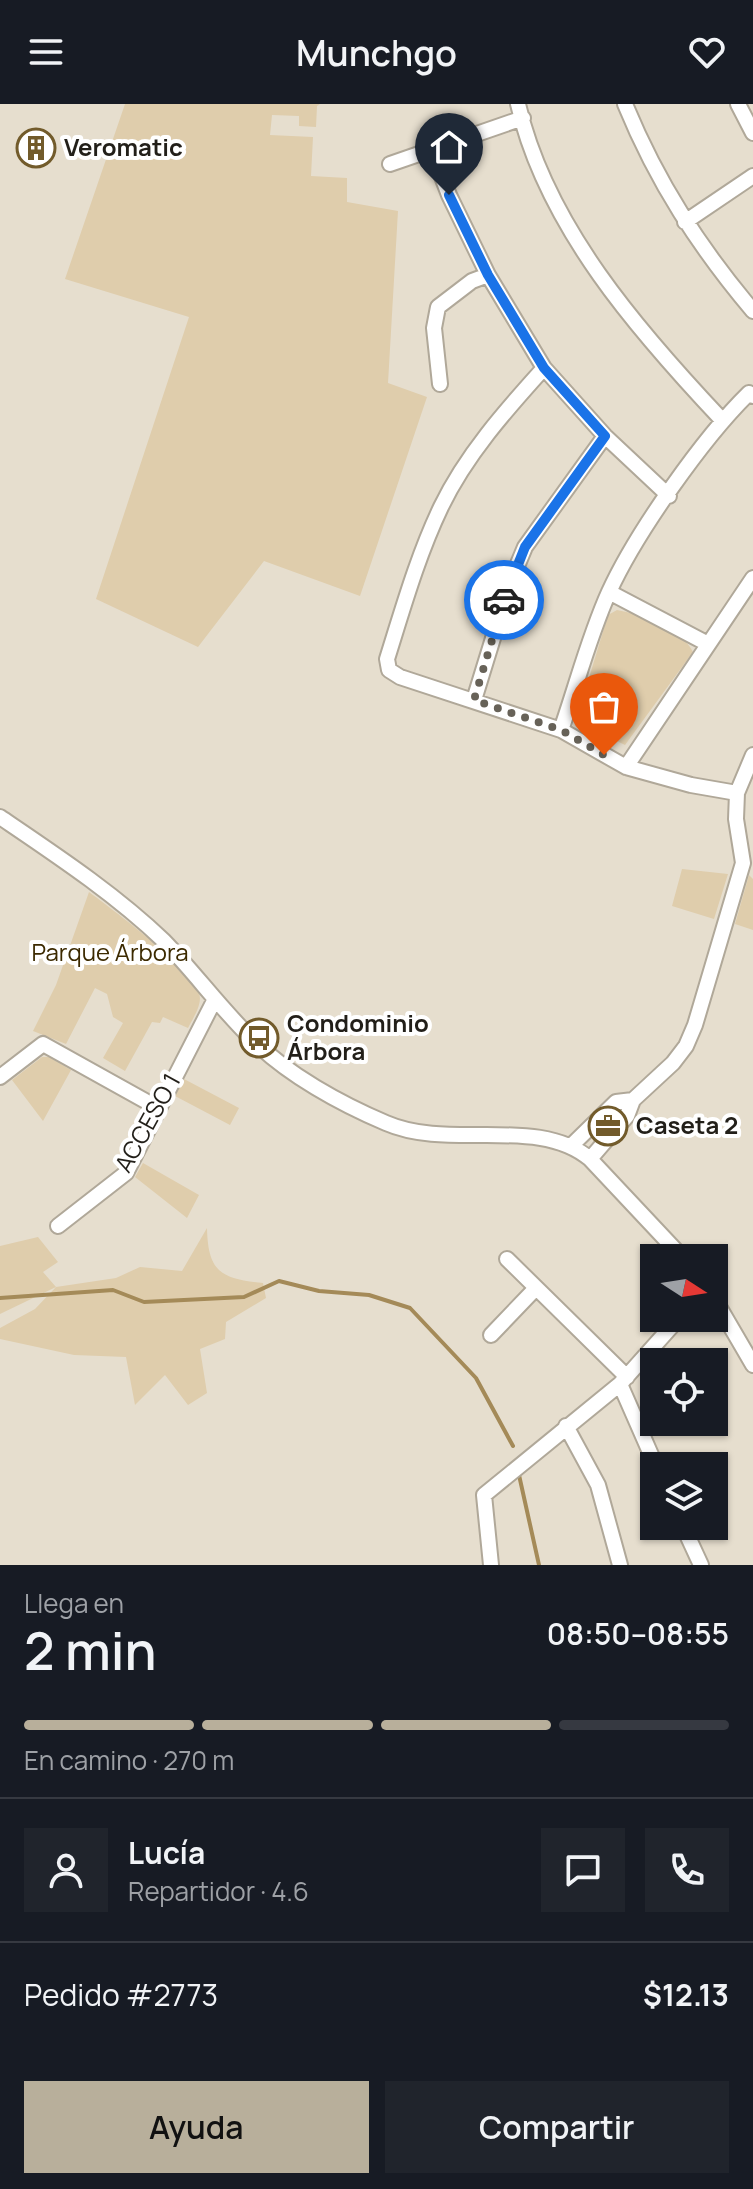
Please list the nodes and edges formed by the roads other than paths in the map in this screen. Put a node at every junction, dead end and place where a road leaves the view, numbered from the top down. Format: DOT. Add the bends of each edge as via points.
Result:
graph roads {
  1 [pos="625,104"];
  2 [pos="738,104"];
  3 [pos="519,109"];
  4 [pos="753,133"];
  5 [pos="431,148"];
  6 [pos="390,164"];
  7 [pos="753,176"];
  8 [pos="685,222"];
  9 [pos="488,275"];
  10 [pos="753,311"];
  11 [pos="544,368"];
  12 [pos="440,384"];
  13 [pos="751,395"];
  14 [pos="722,420"];
  15 [pos="605,436"];
  16 [pos="669,496"];
  17 [pos="753,578"];
  18 [pos="609,592"];
  19 [pos="708,644"];
  20 [pos="474,700"];
  21 [pos="561,730"];
  22 [pos="753,755"];
  23 [pos="626,767"];
  24 [pos="737,793"];
  25 [pos="0,817"];
  26 [pos="748,863"];
  27 [pos="215,999"];
  28 [pos="0,1077"];
  29 [pos="633,1100"];
  30 [pos="158,1108"];
  31 [pos="572,1145"];
  32 [pos="590,1159"];
  33 [pos="58,1226"];
  34 [pos="670,1244"];
  35 [pos="507,1259"];
  36 [pos="536,1288"];
  37 [pos="728,1322"];
  38 [pos="667,1332"];
  39 [pos="491,1335"];
  40 [pos="753,1365"];
  41 [pos="623,1381"];
  42 [pos="566,1426"];
  43 [pos="651,1452"];
  44 [pos="689,1540"];
  45 [pos="491,1565"];
  46 [pos="620,1565"];
  47 [pos="701,1565"];
  1 -- 8 [label="street" via="647,157"];
  2 -- 4 [label="street"];
  3 -- 5 [label="street"];
  3 -- 14 [label="street" via="547,181 591,262 658,353"];
  5 -- 6 [label="street"];
  5 -- 9 [label="street"];
  7 -- 8 [label="street"];
  8 -- 10 [label="street"];
  9 -- 11 [label="street"];
  9 -- 12 [label="street" via="438,307 434,328"];
  11 -- 15 [label="street"];
  11 -- 20 [label="street" via="509,406 441,508 387,659 389,670"];
  13 -- 14 [label="street"];
  14 -- 16 [label="street"];
  15 -- 16 [label="street"];
  15 -- 20 [label="street" via="525,547"];
  16 -- 18 [label="street"];
  17 -- 19 [label="street"];
  18 -- 19 [label="street"];
  18 -- 21 [label="street"];
  19 -- 23 [label="street"];
  20 -- 21 [label="street"];
  21 -- 23 [label="street"];
  22 -- 24 [label="street"];
  23 -- 24 [label="street"];
  24 -- 26 [label="street" via="736,819"];
  25 -- 27 [label="street" via="137,918"];
  26 -- 29 [label="street" via="686,1046"];
  27 -- 30 [label="street, ACCESO 1"];
  27 -- 31 [label="street" via="271,1056 390,1125 425,1134 550,1138"];
  28 -- 30 [label="street" via="43,1044"];
  29 -- 31 [label="street" via="616,1102"];
  29 -- 32 [label="street" via="627,1116"];
  30 -- 33 [label="street, ACCESO 1" via="126,1173"];
  31 -- 32 [label="street"];
  32 -- 34 [label="street"];
  35 -- 36 [label="street"];
  36 -- 39 [label="street"];
  36 -- 41 [label="street"];
  37 -- 40 [label="street"];
  38 -- 41 [label="street"];
  41 -- 42 [label="street"];
  41 -- 43 [label="street"];
  42 -- 45 [label="street" via="484,1495"];
  42 -- 46 [label="street" via="598,1485"];
  44 -- 47 [label="street"];
}
